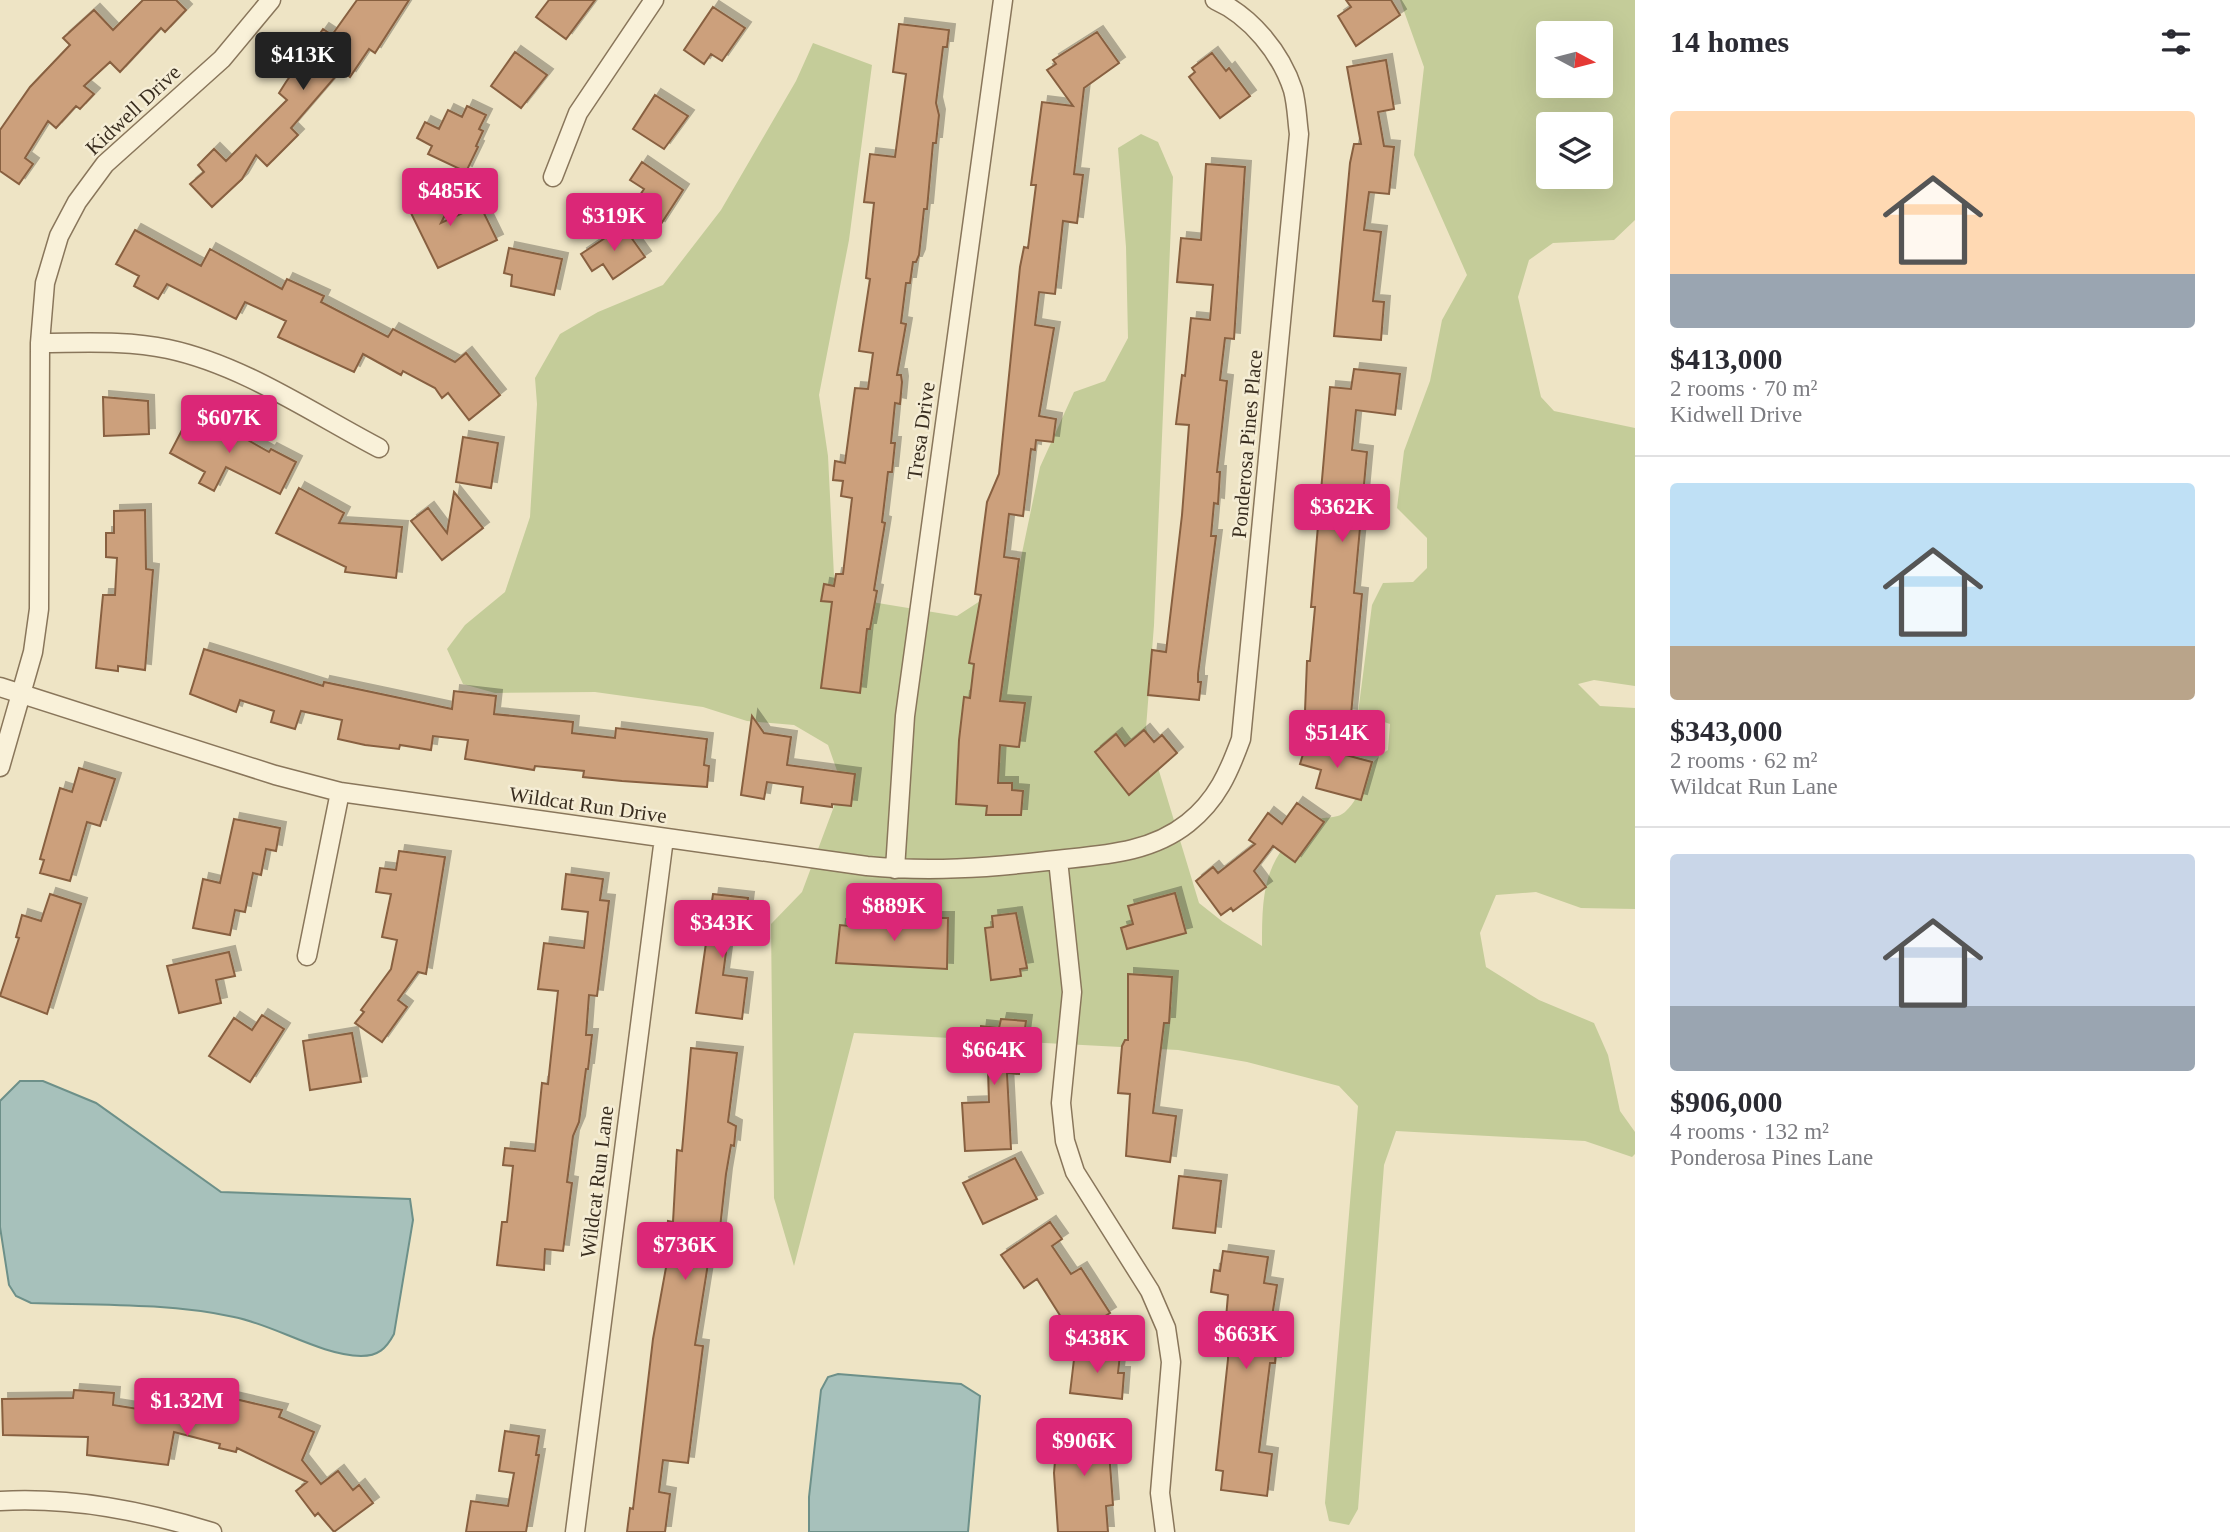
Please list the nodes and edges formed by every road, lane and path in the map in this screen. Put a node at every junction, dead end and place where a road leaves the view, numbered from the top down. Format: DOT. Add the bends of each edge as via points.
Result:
graph roads {
  1 [pos="271,0"];
  2 [pos="654,0"];
  3 [pos="1003,0"];
  4 [pos="1215,0"];
  5 [pos="553,177"];
  6 [pos="40,343"];
  7 [pos="379,448"];
  8 [pos="0,687"];
  9 [pos="23,695"];
  10 [pos="0,767"];
  11 [pos="340,792"];
  12 [pos="1180,829"];
  13 [pos="664,838"];
  14 [pos="1058,860"];
  15 [pos="895,869"];
  16 [pos="307,956"];
  17 [pos="0,1501"];
  18 [pos="212,1532"];
  19 [pos="575,1532"];
  20 [pos="1166,1532"];
  1 -- 6 [label="street, Kidwell Drive" via="222,59 89,183 59,236 45,283"];
  2 -- 5 [label="street" via="578,113"];
  3 -- 15 [label="street, Tresa Drive" via="905,716"];
  4 -- 12 [label="street, Ponderosa Pines Place" via="1243,17 1271,48 1293,91 1299,134 1244,723 1224,783"];
  6 -- 7 [label="street" via="121,343 189,354 240,374"];
  6 -- 9 [label="street, Kidwell Drive" via="39,609"];
  8 -- 9 [label="street, Wildcat Run Drive"];
  9 -- 10 [label="street, Kidwell Drive"];
  9 -- 11 [label="street, Wildcat Run Drive"];
  11 -- 13 [label="street, Wildcat Run Drive"];
  11 -- 16 [label="street"];
  12 -- 14 [label="street, Wildcat Run Drive" via="1124,853"];
  13 -- 15 [label="street, Wildcat Run Drive"];
  13 -- 19 [label="street, Wildcat Run Lane"];
  14 -- 15 [label="street, Wildcat Run Drive" via="959,870"];
  14 -- 20 [label="street" via="1072,992 1061,1103 1065,1141 1075,1172 1150,1291 1166,1328 1171,1362 1160,1493"];
  17 -- 18 [label="street" via="104,1506"];
}
